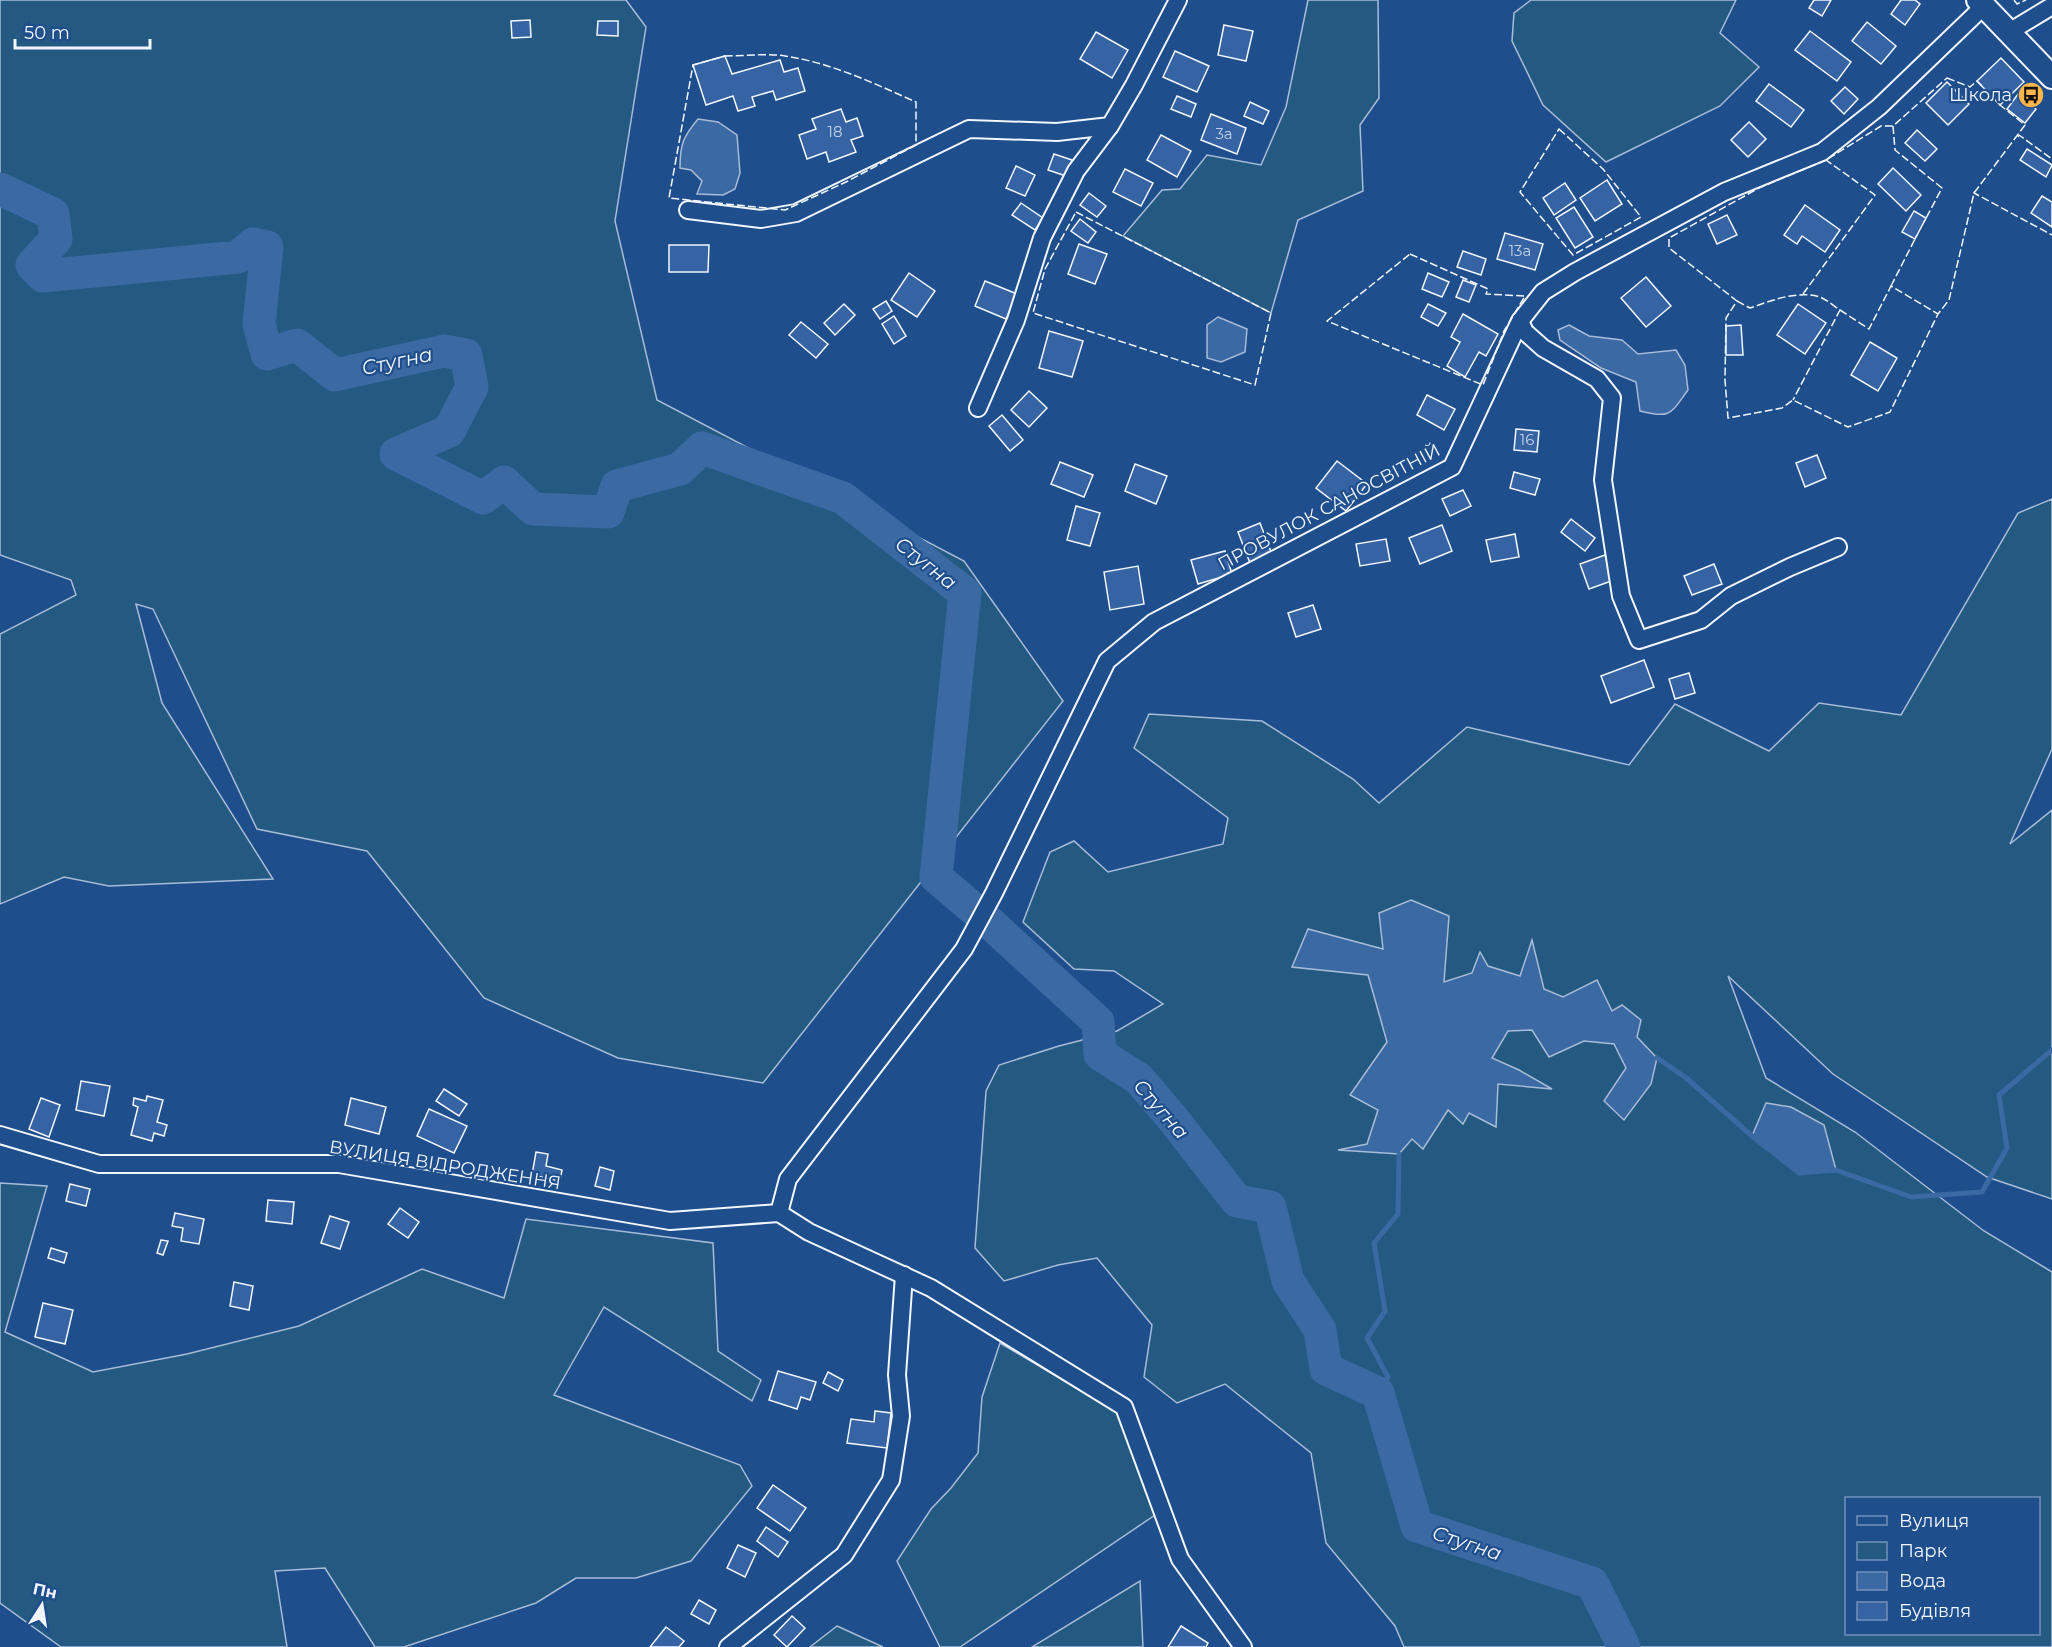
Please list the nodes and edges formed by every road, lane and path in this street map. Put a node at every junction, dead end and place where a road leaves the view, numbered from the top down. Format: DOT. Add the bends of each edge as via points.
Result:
graph roads {
  1 [pos="1178,0"];
  2 [pos="1981,3"];
  3 [pos="2052,6"];
  4 [pos="2008,32"];
  5 [pos="2052,77"];
  6 [pos="1110,126"];
  7 [pos="688,210"];
  8 [pos="1520,321"];
  9 [pos="978,408"];
  10 [pos="1838,547"];
  11 [pos="0,1136"];
  12 [pos="779,1213"];
  13 [pos="904,1275"];
  14 [pos="728,1647"];
  15 [pos="1243,1647"];
  1 -- 6 [label="street"];
  2 -- 4 [label="street"];
  2 -- 8 [label="street, ПРОВУЛОК САНОСВІТНІЙ" via="1879,107 1822,152 1724,192 1575,272 1543,292"];
  3 -- 4 [label="street"];
  4 -- 5 [label="street"];
  6 -- 7 [label="street" via="1057,132 969,129 796,213 761,219"];
  6 -- 9 [label="street" via="1076,171 1042,238 1016,320"];
  8 -- 10 [label="street" via="1525,332 1543,348 1597,379 1612,398 1603,480 1621,596 1639,640 1701,620 1731,596"];
  8 -- 12 [label="street, ПРОВУЛОК САНОСВІТНІЙ" via="1452,467 1154,622 1107,661 964,949 788,1179"];
  11 -- 12 [label="street, ВУЛИЦЯ ВІДРОДЖЕННЯ" via="99,1164 339,1164 670,1221"];
  12 -- 13 [label="street" via="809,1232"];
  13 -- 14 [label="street" via="897,1375 901,1416 891,1480 844,1555"];
  13 -- 15 [label="street" via="1124,1407 1180,1560"];
}
